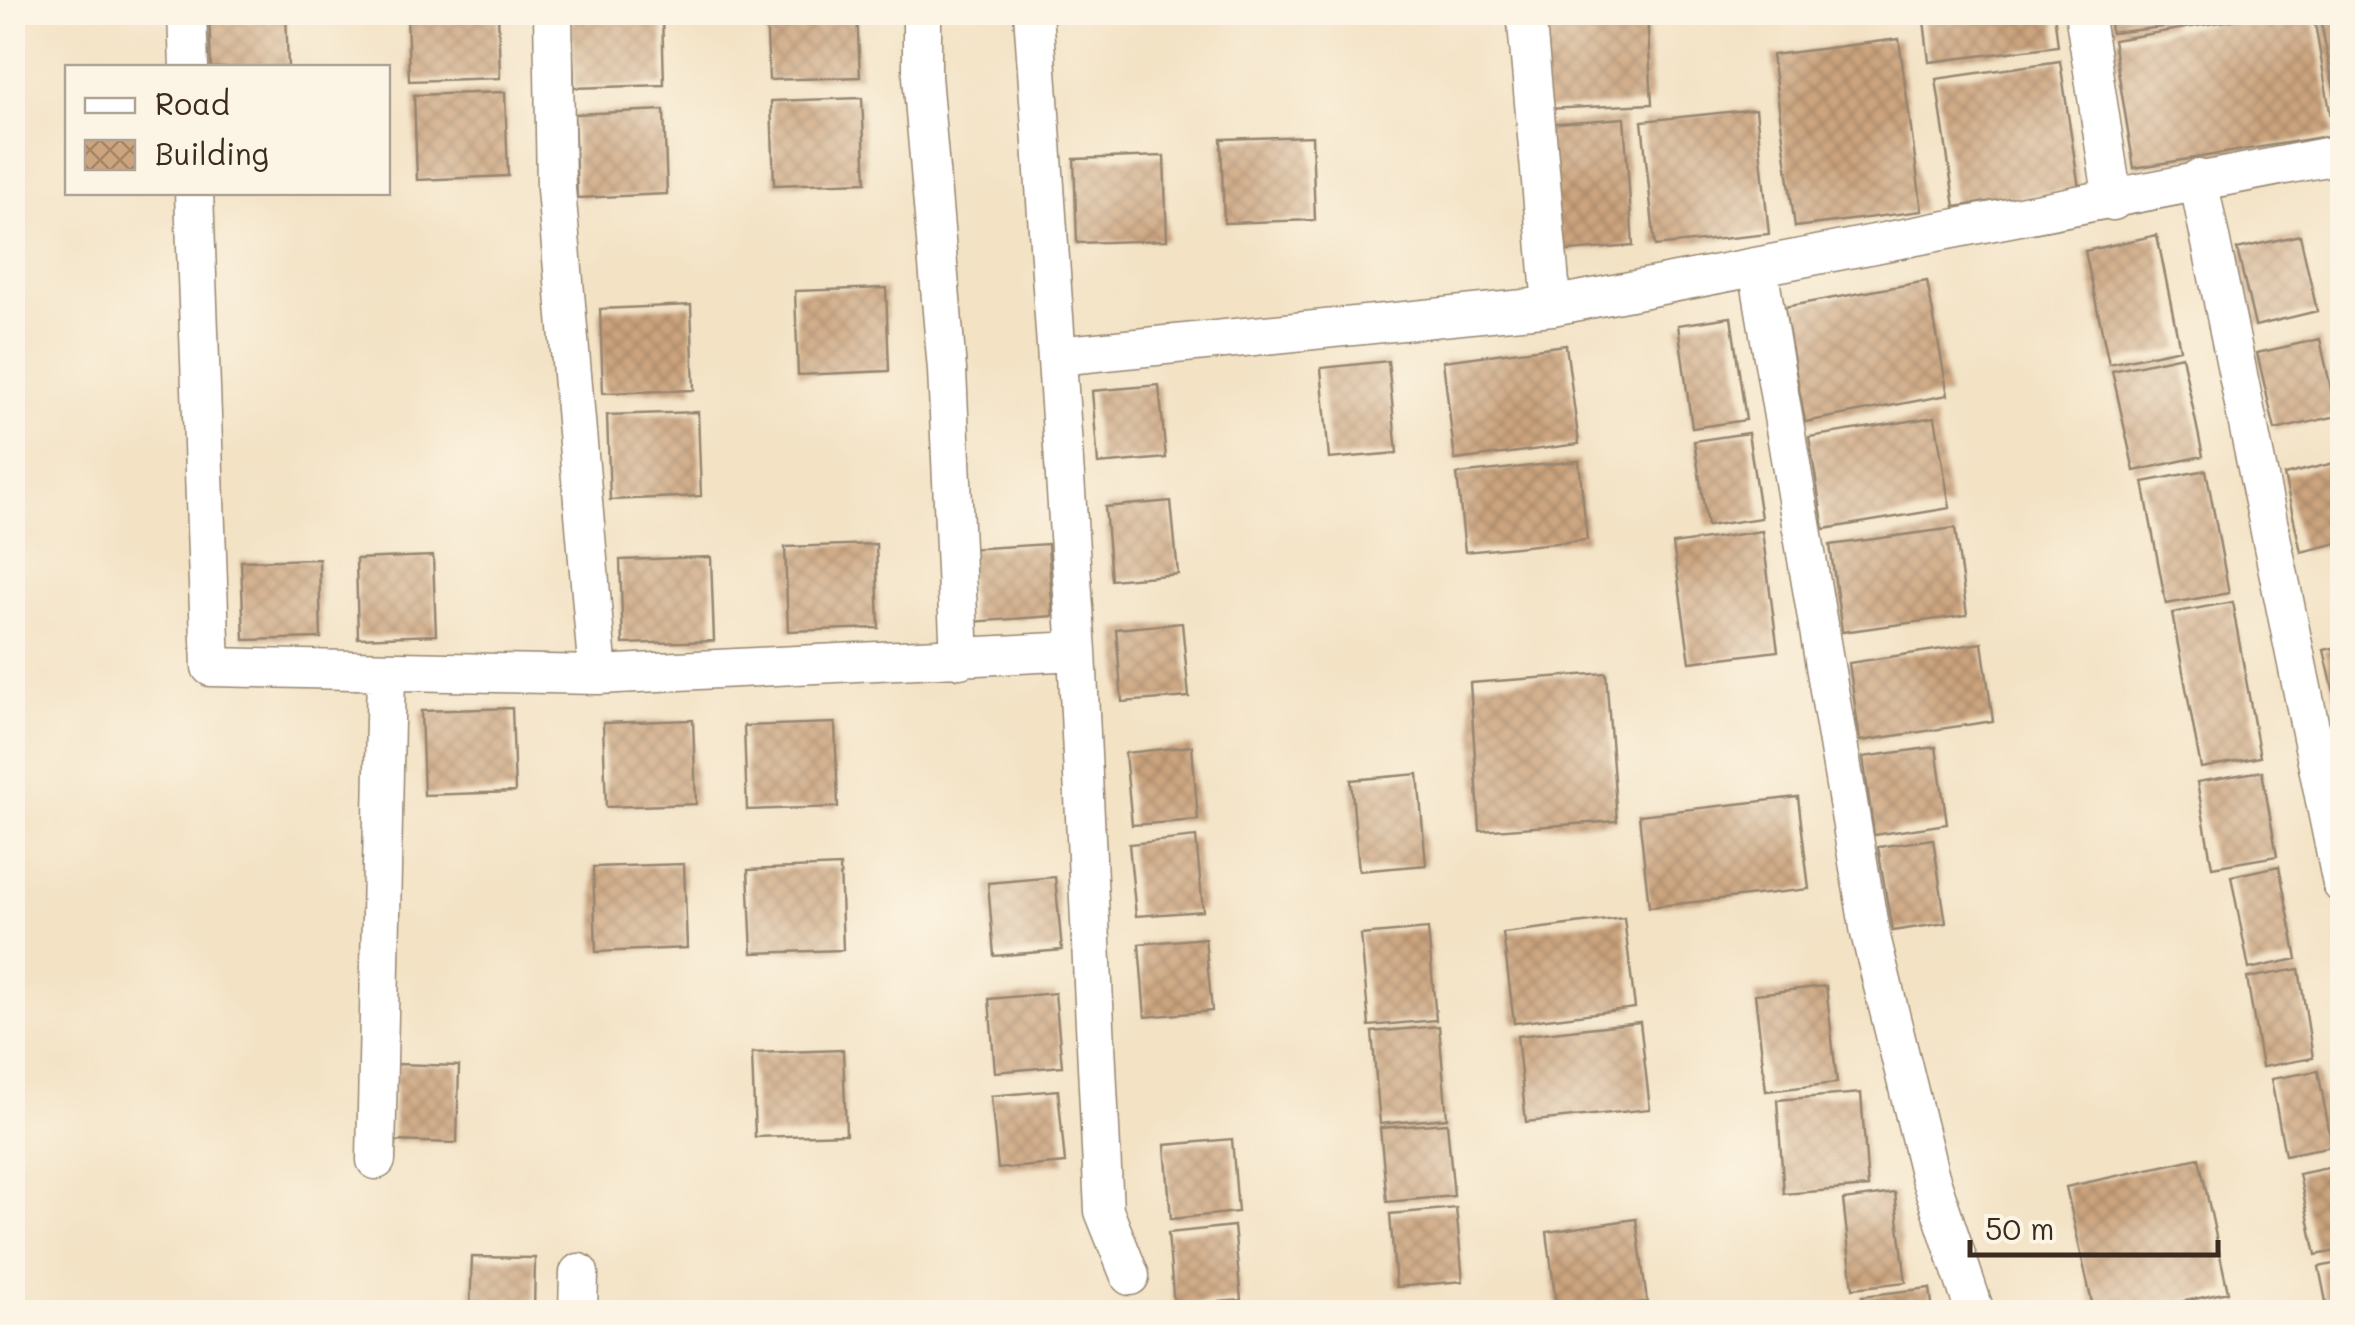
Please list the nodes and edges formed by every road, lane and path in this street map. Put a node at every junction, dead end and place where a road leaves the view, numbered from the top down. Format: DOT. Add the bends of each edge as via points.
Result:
graph roads {
  1 [pos="187,12"];
  2 [pos="553,12"];
  3 [pos="922,12"];
  4 [pos="1033,12"];
  5 [pos="1526,12"];
  6 [pos="2084,12"];
  7 [pos="189,65"];
  8 [pos="2342,154"];
  9 [pos="2198,179"];
  10 [pos="194,195"];
  11 [pos="2113,201"];
  12 [pos="1758,268"];
  13 [pos="1552,306"];
  14 [pos="1057,356"];
  15 [pos="1077,650"];
  16 [pos="960,659"];
  17 [pos="386,671"];
  18 [pos="598,675"];
  19 [pos="2342,884"];
  20 [pos="376,1160"];
  21 [pos="578,1273"];
  22 [pos="1130,1276"];
  23 [pos="578,1312"];
  24 [pos="1974,1312"];
  1 -- 7 [label="street"];
  2 -- 18 [label="street" via="556,189"];
  3 -- 16 [label="street"];
  4 -- 14 [label="street"];
  5 -- 13 [label="street"];
  6 -- 11 [label="street"];
  8 -- 9 [label="street"];
  9 -- 11 [label="street"];
  9 -- 19 [label="street"];
  10 -- 17 [label="street" via="211,667"];
  11 -- 12 [label="street"];
  12 -- 13 [label="street"];
  12 -- 24 [label="street" via="1870,933 1930,1176"];
  13 -- 14 [label="street"];
  14 -- 15 [label="street"];
  15 -- 16 [label="street"];
  15 -- 22 [label="street" via="1104,1211"];
  16 -- 18 [label="street"];
  17 -- 18 [label="street"];
  17 -- 20 [label="street"];
  21 -- 23 [label="street"];
}
